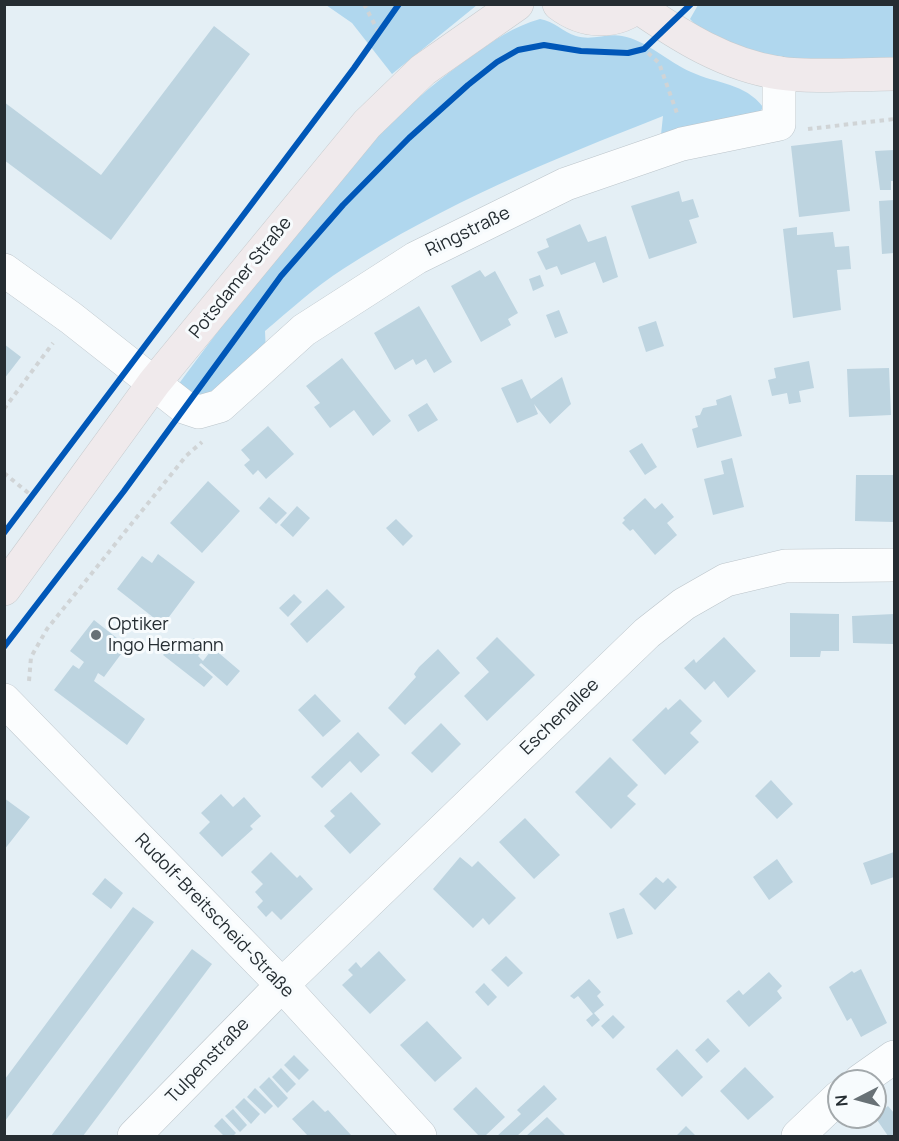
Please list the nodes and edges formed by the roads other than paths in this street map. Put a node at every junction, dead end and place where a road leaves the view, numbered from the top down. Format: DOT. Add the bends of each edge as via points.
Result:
graph roads {
  1 [pos="517,4"];
  2 [pos="560,4"];
  3 [pos="639,6"];
  4 [pos="779,73"];
  5 [pos="894,74"];
  6 [pos="4,270"];
  7 [pos="154,383"];
  8 [pos="894,565"];
  9 [pos="4,589"];
  10 [pos="7,702"];
  11 [pos="282,985"];
  12 [pos="894,1057"];
  13 [pos="877,1069"];
  14 [pos="827,1109"];
  15 [pos="134,1137"];
  16 [pos="420,1137"];
  17 [pos="798,1137"];
  1 -- 7 [label="main road, Potsdamer Straße" via="423,70 380,111"];
  2 -- 3 [label="main road" via="577,15 598,20 619,17"];
  3 -- 4 [label="main road" via="668,28 713,52"];
  4 -- 5 [label="main road"];
  4 -- 7 [label="street, Ringstraße" via="779,124 688,143 566,184 416,258 304,330 220,406 199,412 184,407"];
  6 -- 7 [label="street, Ringstraße"];
  7 -- 9 [label="main road, Potsdamer Straße"];
  8 -- 11 [label="street, Eschenallee" via="785,567 726,580 684,604 647,633"];
  10 -- 11 [label="street, Rudolf-Breitscheid-Straße"];
  11 -- 15 [label="street, Tulpenstraße"];
  11 -- 16 [label="street, Rudolf-Breitscheid-Straße"];
  12 -- 13 [label="street"];
  14 -- 17 [label="street"];
}
